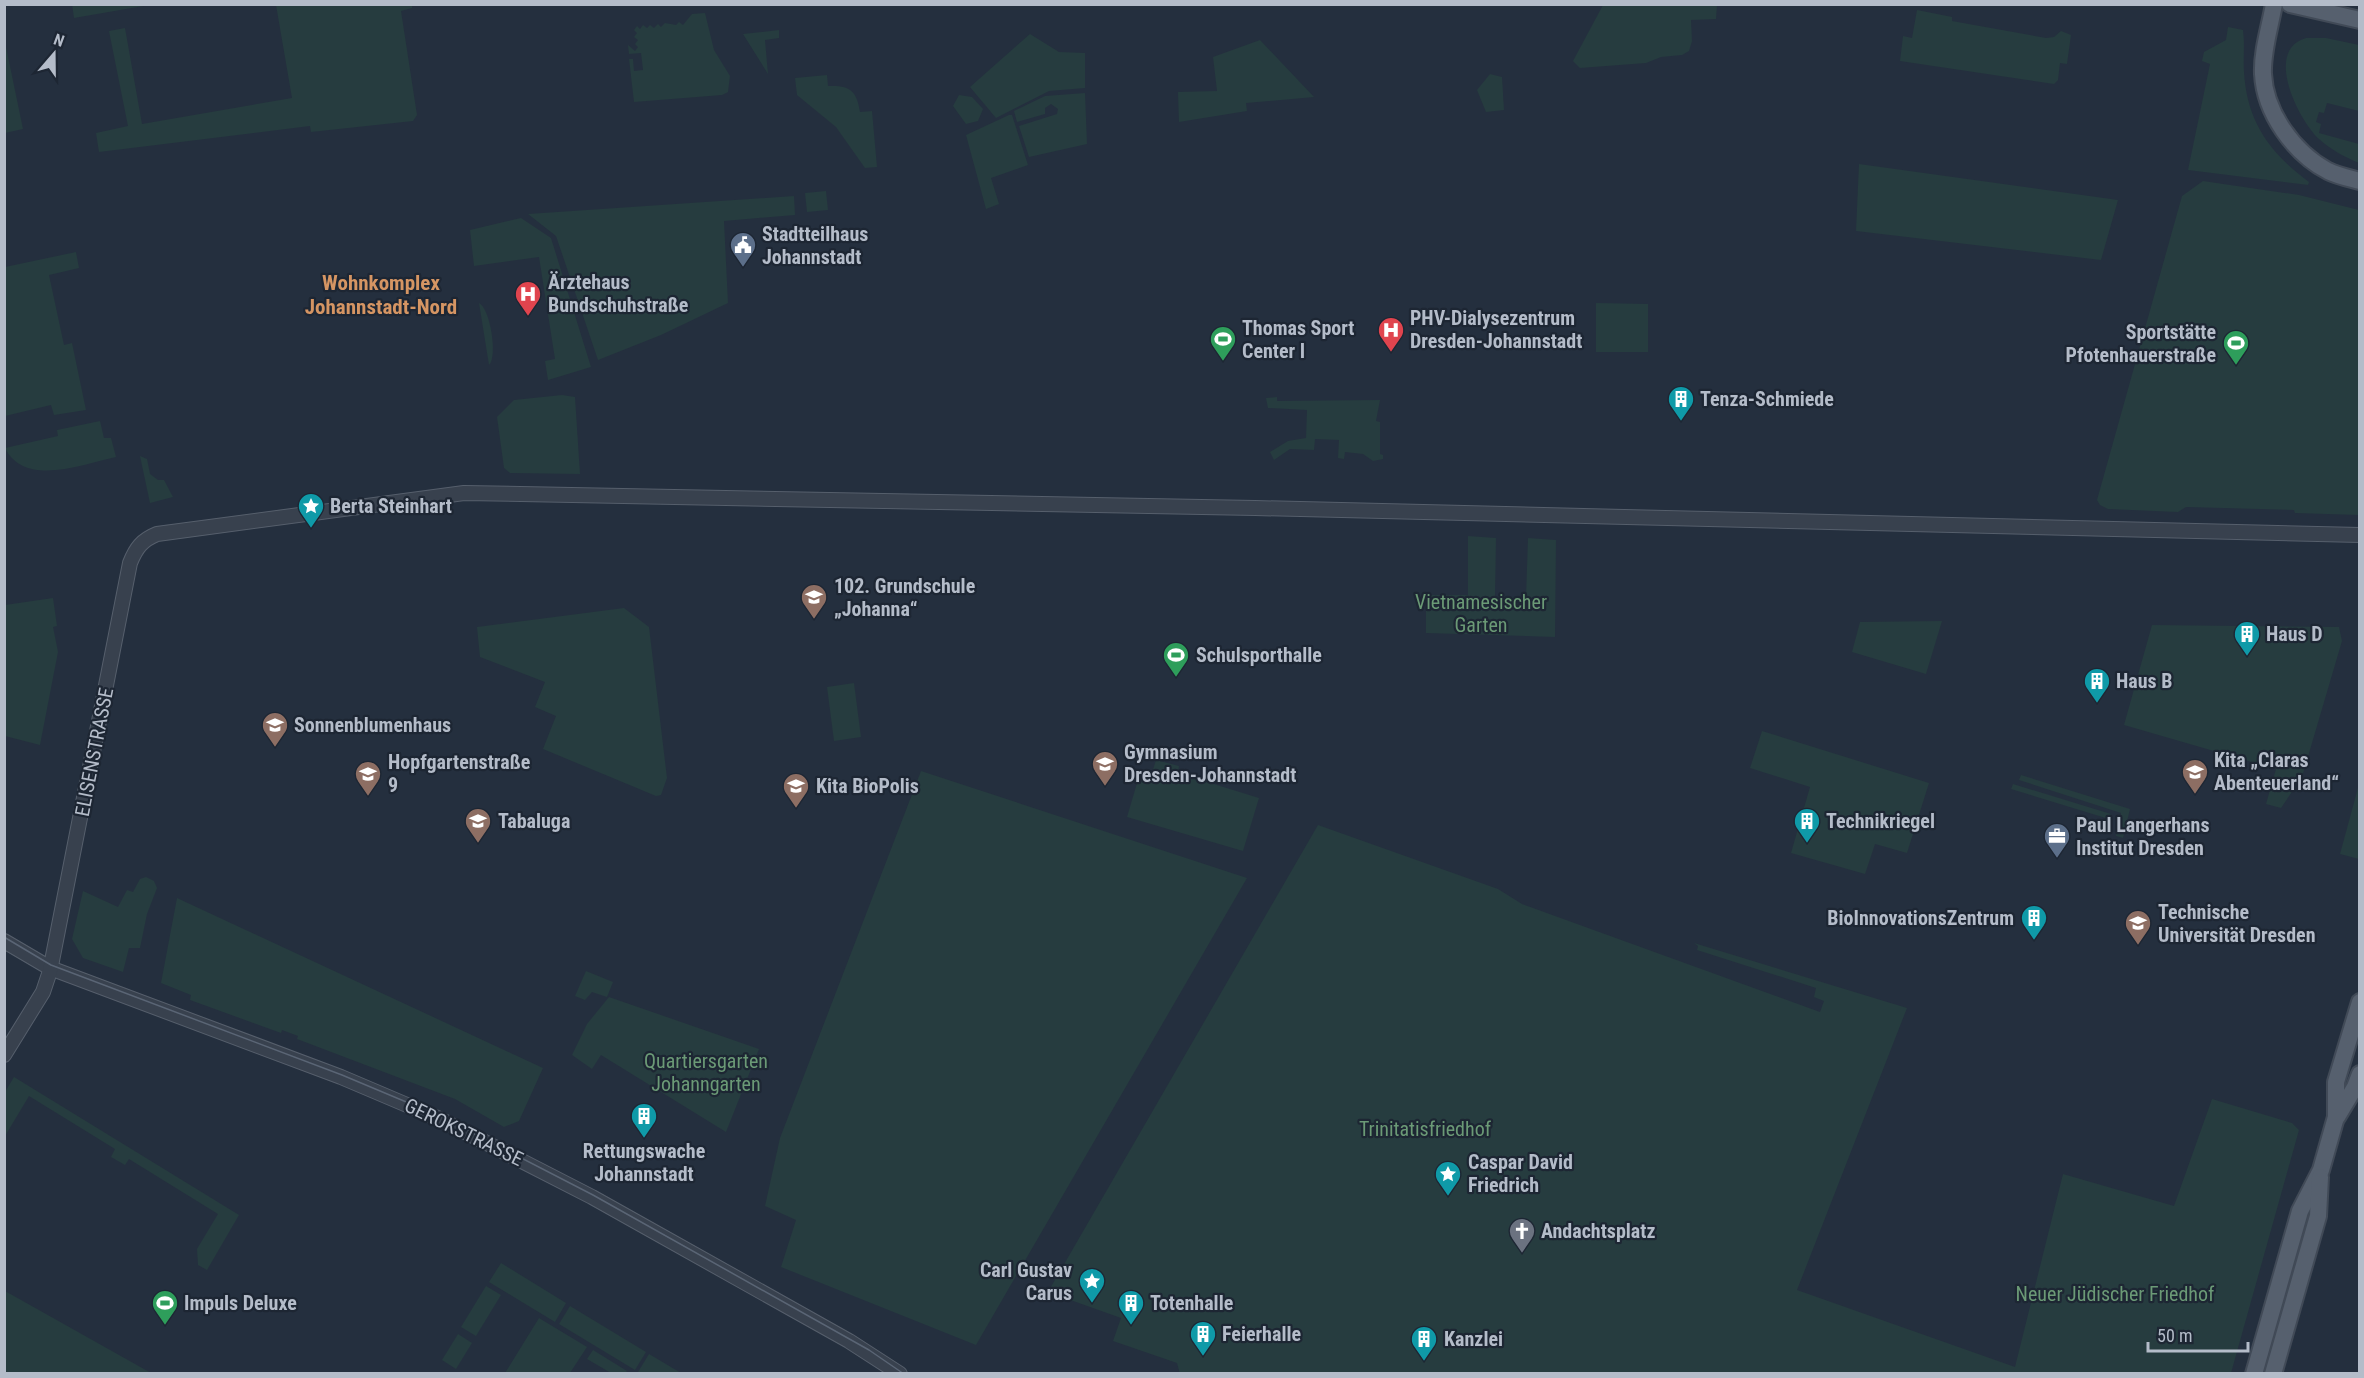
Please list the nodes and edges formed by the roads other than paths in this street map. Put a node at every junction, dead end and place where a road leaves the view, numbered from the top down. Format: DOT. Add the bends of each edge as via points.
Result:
graph roads {
  1 [pos="2274,4"];
  2 [pos="2290,4"];
  3 [pos="2360,20"];
  4 [pos="2360,181"];
  5 [pos="2360,535"];
  6 [pos="4,941"];
  7 [pos="50,968"];
  8 [pos="2360,1002"];
  9 [pos="4,1055"];
  10 [pos="2360,1074"];
  11 [pos="2336,1117"];
  12 [pos="2321,1170"];
  13 [pos="900,1374"];
  14 [pos="2254,1374"];
  15 [pos="2273,1374"];
  1 -- 4 [label="main road" via="2263,74 2273,110 2284,132 2306,155 2330,172"];
  2 -- 3 [label="main road"];
  5 -- 7 [label="street, ELISENSTRASSE" via="464,493 169,532 144,539 130,563"];
  6 -- 7 [label="street, GEROKSTRASSE"];
  7 -- 9 [label="street, ELISENSTRASSE" via="43,992"];
  7 -- 13 [label="street, GEROKSTRASSE" via="341,1077 440,1119 592,1197 849,1341"];
  8 -- 11 [label="main road" via="2336,1082"];
  10 -- 11 [label="main road"];
  11 -- 12 [label="main road"];
  12 -- 14 [label="main road" via="2300,1211"];
  12 -- 15 [label="main road" via="2318,1216"];
}
